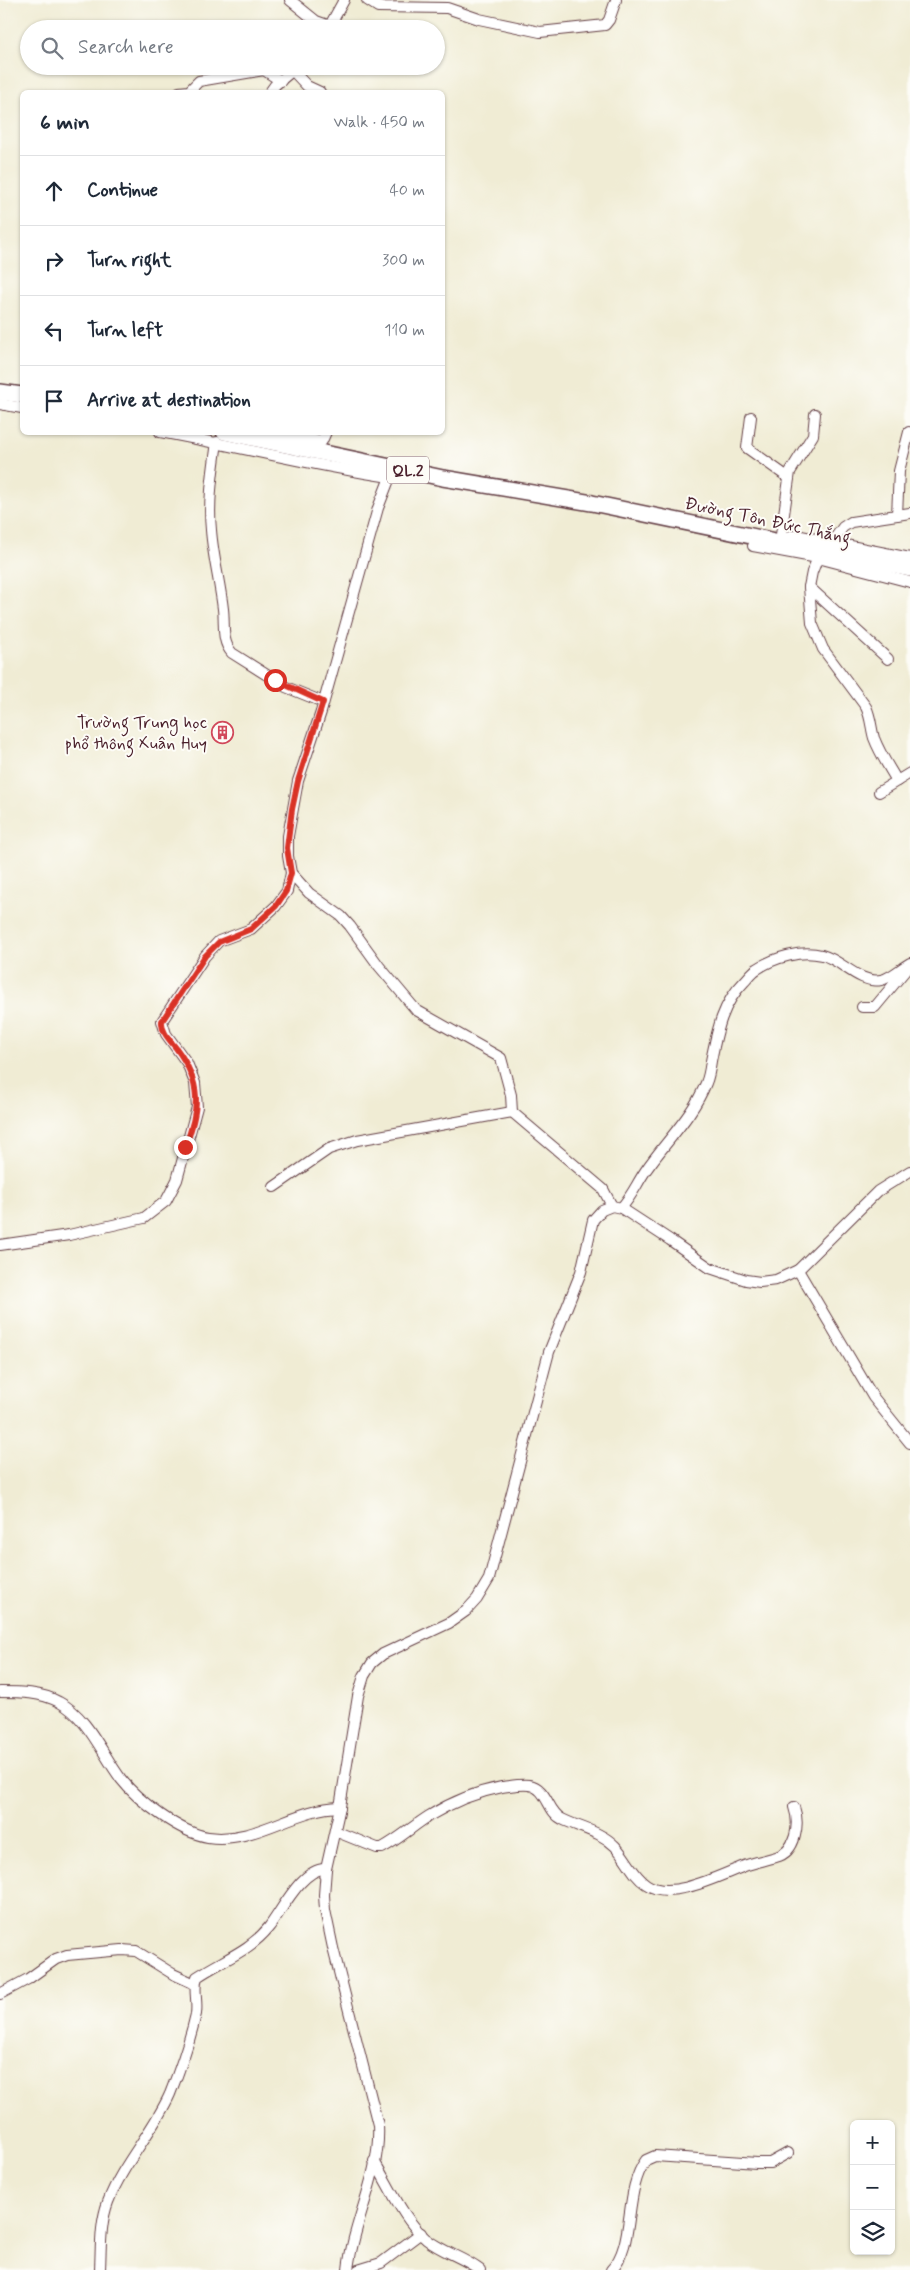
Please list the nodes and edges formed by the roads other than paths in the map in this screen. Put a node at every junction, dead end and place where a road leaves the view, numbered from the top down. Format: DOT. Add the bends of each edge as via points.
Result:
graph roads {
  1 [pos="290,0"];
  2 [pos="344,0"];
  3 [pos="367,0"];
  4 [pos="616,0"];
  5 [pos="315,20"];
  6 [pos="333,20"];
  7 [pos="234,75"];
  8 [pos="272,75"];
  9 [pos="288,75"];
  10 [pos="300,75"];
  11 [pos="281,81"];
  12 [pos="189,90"];
  13 [pos="272,90"];
  14 [pos="316,90"];
  15 [pos="0,392"];
  16 [pos="20,395"];
  17 [pos="0,404"];
  18 [pos="20,408"];
  19 [pos="815,414"];
  20 [pos="751,417"];
  21 [pos="909,432"];
  22 [pos="289,435"];
  23 [pos="325,435"];
  24 [pos="207,436"];
  25 [pos="221,437"];
  26 [pos="392,472"];
  27 [pos="789,478"];
  28 [pos="910,513"];
  29 [pos="897,515"];
  30 [pos="782,542"];
  31 [pos="753,546"];
  32 [pos="824,550"];
  33 [pos="910,558"];
  34 [pos="909,577"];
  35 [pos="809,587"];
  36 [pos="888,659"];
  37 [pos="323,702"];
  38 [pos="910,773"];
  39 [pos="897,782"];
  40 [pos="880,792"];
  41 [pos="291,873"];
  42 [pos="910,964"];
  43 [pos="862,1006"];
  44 [pos="512,1112"];
  45 [pos="910,1171"];
  46 [pos="274,1187"];
  47 [pos="616,1207"];
  48 [pos="0,1245"];
  49 [pos="798,1270"];
  50 [pos="910,1442"];
  51 [pos="0,1692"];
  52 [pos="794,1806"];
  53 [pos="340,1807"];
  54 [pos="335,1831"];
  55 [pos="326,1869"];
  56 [pos="195,1984"];
  57 [pos="0,1994"];
  58 [pos="788,2153"];
  59 [pos="374,2161"];
  60 [pos="420,2233"];
  61 [pos="100,2270"];
  62 [pos="348,2270"];
  63 [pos="358,2270"];
  64 [pos="480,2270"];
  65 [pos="612,2270"];
  1 -- 5 [label="street"];
  2 -- 6 [label="street"];
  3 -- 4 [label="street" via="378,7 455,10 479,19 540,32 605,25"];
  7 -- 12 [label="street" via="199,81"];
  8 -- 11 [label="street"];
  9 -- 11 [label="street"];
  10 -- 14 [label="street" via="304,84"];
  11 -- 13 [label="street"];
  15 -- 16 [label="highway"];
  17 -- 18 [label="street"];
  19 -- 27 [label="street" via="813,435"];
  20 -- 27 [label="street" via="747,448"];
  21 -- 29 [label="street" via="899,471"];
  22 -- 23 [label="street" via="322,441"];
  24 -- 25 [label="street"];
  25 -- 26 [label="highway, QL.2"];
  25 -- 37 [label="street" via="210,501 211,530 224,610 224,640 232,653 286,687"];
  26 -- 30 [label="highway, Đường Tôn Đức Thắng / QL.2" via="592,503"];
  26 -- 37 [label="street" via="378,508"];
  27 -- 30 [label="street"];
  28 -- 29 [label="street"];
  29 -- 32 [label="street" via="851,522"];
  30 -- 32 [label="highway, Đường Tôn Đức Thắng / QL.2"];
  31 -- 32 [label="street"];
  32 -- 33 [label="street"];
  32 -- 34 [label="highway, Đường Tôn Đức Thắng / QL.2"];
  32 -- 35 [label="street" via="812,572"];
  35 -- 36 [label="street"];
  35 -- 39 [label="street" via="812,623 818,639 871,716 874,737"];
  37 -- 41 [label="street" via="292,809 287,848"];
  38 -- 39 [label="street"];
  39 -- 40 [label="street"];
  41 -- 44 [label="street" via="310,893 341,916 416,1010 501,1058"];
  41 -- 48 [label="street" via="286,891 276,906 251,929 219,942 205,956 162,1021 166,1034 187,1063 195,1083 197,1107 177,1180 166,1201 144,1218 69,1235"];
  42 -- 43 [label="street" via="875,1007"];
  42 -- 47 [label="street" via="883,979 874,980 864,978 823,955 793,954 756,969 736,990 724,1010 707,1082 700,1096 628,1200"];
  44 -- 46 [label="street" via="357,1140 329,1149"];
  44 -- 47 [label="street" via="603,1189"];
  45 -- 49 [label="street" via="878,1191"];
  47 -- 49 [label="street" via="721,1273 760,1282 776,1280"];
  47 -- 53 [label="street" via="602,1210 593,1220 580,1272 549,1352 489,1579 466,1611 449,1623 383,1654 372,1663 358,1696"];
  49 -- 50 [label="street" via="873,1397"];
  51 -- 53 [label="street" via="32,1693 60,1702 74,1713 122,1780 138,1796 181,1827 206,1837 233,1839 320,1809"];
  52 -- 54 [label="street" via="796,1829 788,1851 681,1888 657,1889 647,1885 614,1845 597,1832 560,1818 553,1812 547,1798 530,1786 475,1793 429,1816 382,1848"];
  53 -- 54 [label="street"];
  54 -- 55 [label="street"];
  55 -- 56 [label="street" via="311,1872 303,1880 254,1943 200,1975"];
  55 -- 59 [label="street" via="325,1910 378,2125 379,2142"];
  56 -- 57 [label="street" via="136,1951 114,1950 67,1954"];
  56 -- 61 [label="street" via="196,2014 170,2093 107,2204"];
  58 -- 65 [label="street" via="770,2163 655,2156 646,2160 633,2194 622,2254"];
  59 -- 60 [label="street"];
  59 -- 62 [label="street"];
  60 -- 63 [label="street" via="381,2262"];
  60 -- 64 [label="street"];
}
